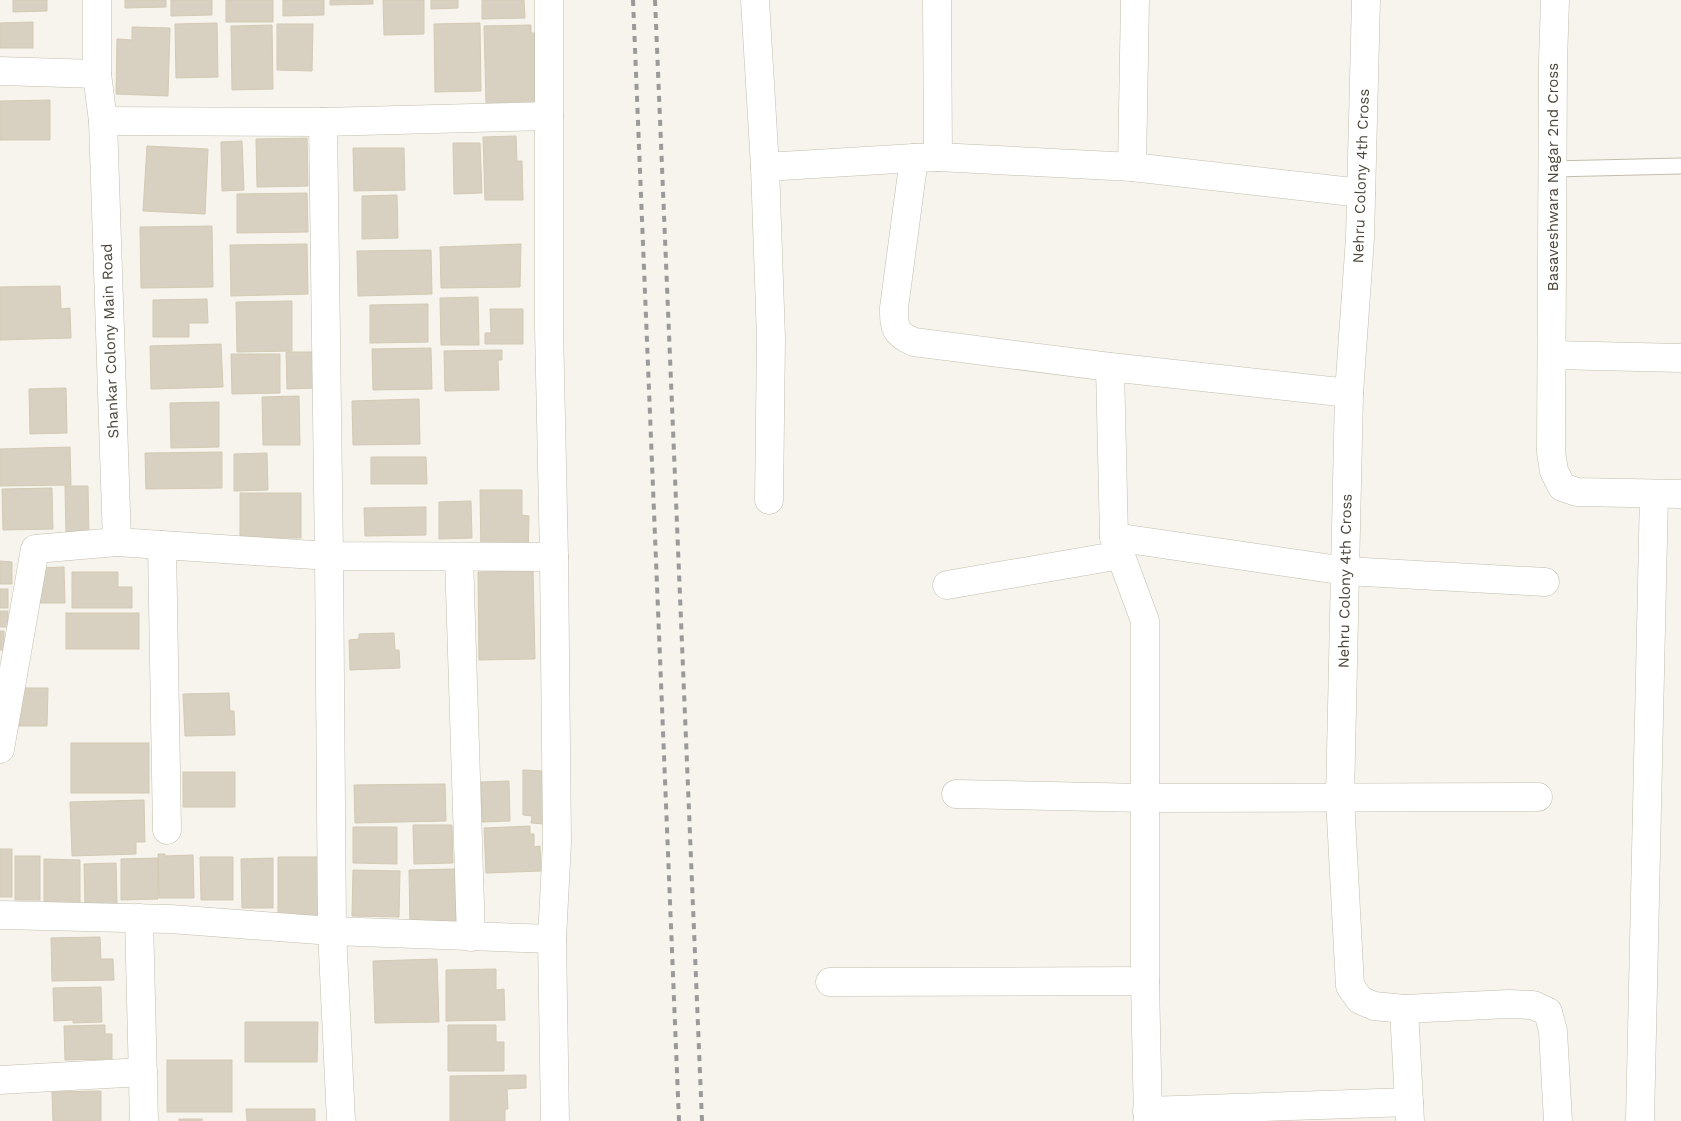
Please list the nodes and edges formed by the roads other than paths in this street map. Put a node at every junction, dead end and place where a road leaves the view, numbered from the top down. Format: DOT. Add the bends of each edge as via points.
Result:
graph roads {
  1 [pos="97,0"];
  2 [pos="549,0"];
  3 [pos="755,0"];
  4 [pos="937,0"];
  5 [pos="1135,0"];
  6 [pos="1366,0"];
  7 [pos="1555,0"];
  8 [pos="0,71"];
  9 [pos="97,74"];
  10 [pos="549,116"];
  11 [pos="103,121"];
  12 [pos="323,122"];
  13 [pos="926,158"];
  14 [pos="1681,166"];
  15 [pos="765,167"];
  16 [pos="1132,167"];
  17 [pos="1552,169"];
  18 [pos="1361,193"];
  19 [pos="1552,355"];
  20 [pos="1681,358"];
  21 [pos="1110,367"];
  22 [pos="1349,393"];
  23 [pos="1654,494"];
  24 [pos="1681,494"];
  25 [pos="769,500"];
  26 [pos="117,542"];
  27 [pos="162,545"];
  28 [pos="1117,546"];
  29 [pos="329,556"];
  30 [pos="459,556"];
  31 [pos="554,557"];
  32 [pos="1346,571"];
  33 [pos="1545,582"];
  34 [pos="947,585"];
  35 [pos="0,749"];
  36 [pos="956,794"];
  37 [pos="1538,797"];
  38 [pos="1145,798"];
  39 [pos="1340,798"];
  40 [pos="167,830"];
  41 [pos="0,915"];
  42 [pos="139,918"];
  43 [pos="332,931"];
  44 [pos="471,937"];
  45 [pos="552,939"];
  46 [pos="1145,981"];
  47 [pos="830,982"];
  48 [pos="1404,1009"];
  49 [pos="142,1072"];
  50 [pos="0,1080"];
  51 [pos="1409,1112"];
  52 [pos="1148,1116"];
  53 [pos="144,1121"];
  54 [pos="341,1121"];
  55 [pos="555,1121"];
  56 [pos="1558,1121"];
  57 [pos="1640,1121"];
  1 -- 9 [label="street, Shankar Colony Main Road"];
  2 -- 10 [label="street"];
  3 -- 15 [label="street"];
  4 -- 13 [label="street"];
  5 -- 16 [label="street"];
  6 -- 18 [label="street, Nehru Colony 4th Cross"];
  7 -- 17 [label="street, Basaveshwara Nagar 2nd Cross"];
  8 -- 9 [label="street"];
  9 -- 11 [label="street, Shankar Colony Main Road"];
  10 -- 12 [label="street"];
  10 -- 31 [label="street"];
  11 -- 12 [label="street"];
  11 -- 26 [label="street, Shankar Colony Main Road"];
  12 -- 29 [label="street"];
  13 -- 15 [label="street"];
  13 -- 16 [label="street"];
  13 -- 21 [label="street" via="894,308 894,323 902,337 914,342"];
  14 -- 17 [label="lane"];
  15 -- 25 [label="street" via="771,338"];
  16 -- 18 [label="street"];
  17 -- 19 [label="street, Basaveshwara Nagar 2nd Cross"];
  18 -- 22 [label="street, Nehru Colony 4th Cross"];
  19 -- 20 [label="street"];
  19 -- 23 [label="street, Basaveshwara Nagar 2nd Cross" via="1552,452 1554,471 1562,487 1577,492"];
  21 -- 22 [label="street"];
  21 -- 28 [label="street"];
  22 -- 32 [label="street, Nehru Colony 4th Cross"];
  23 -- 24 [label="street"];
  23 -- 57 [label="street"];
  26 -- 27 [label="street"];
  26 -- 35 [label="street" via="35,549"];
  27 -- 29 [label="street"];
  27 -- 40 [label="street"];
  28 -- 32 [label="street"];
  28 -- 34 [label="street"];
  28 -- 38 [label="street" via="1144,621"];
  29 -- 30 [label="street"];
  29 -- 43 [label="street"];
  30 -- 31 [label="street"];
  30 -- 44 [label="street"];
  31 -- 45 [label="street" via="557,842"];
  32 -- 33 [label="street"];
  32 -- 39 [label="street, Nehru Colony 4th Cross"];
  36 -- 38 [label="street"];
  37 -- 39 [label="street"];
  38 -- 39 [label="street"];
  38 -- 46 [label="street"];
  39 -- 48 [label="street, Nehru Colony 4th Cross" via="1350,986 1360,1000 1374,1006"];
  41 -- 42 [label="street"];
  42 -- 43 [label="street"];
  42 -- 49 [label="street"];
  43 -- 44 [label="street"];
  43 -- 54 [label="street"];
  44 -- 45 [label="street"];
  45 -- 55 [label="street"];
  46 -- 47 [label="street"];
  46 -- 52 [label="street"];
  48 -- 51 [label="street"];
  48 -- 56 [label="street, Nehru Colony 4th Cross" via="1509,1004 1533,1005 1548,1012 1553,1031"];
  49 -- 50 [label="street"];
  49 -- 53 [label="street"];
  51 -- 52 [label="street"];
}
